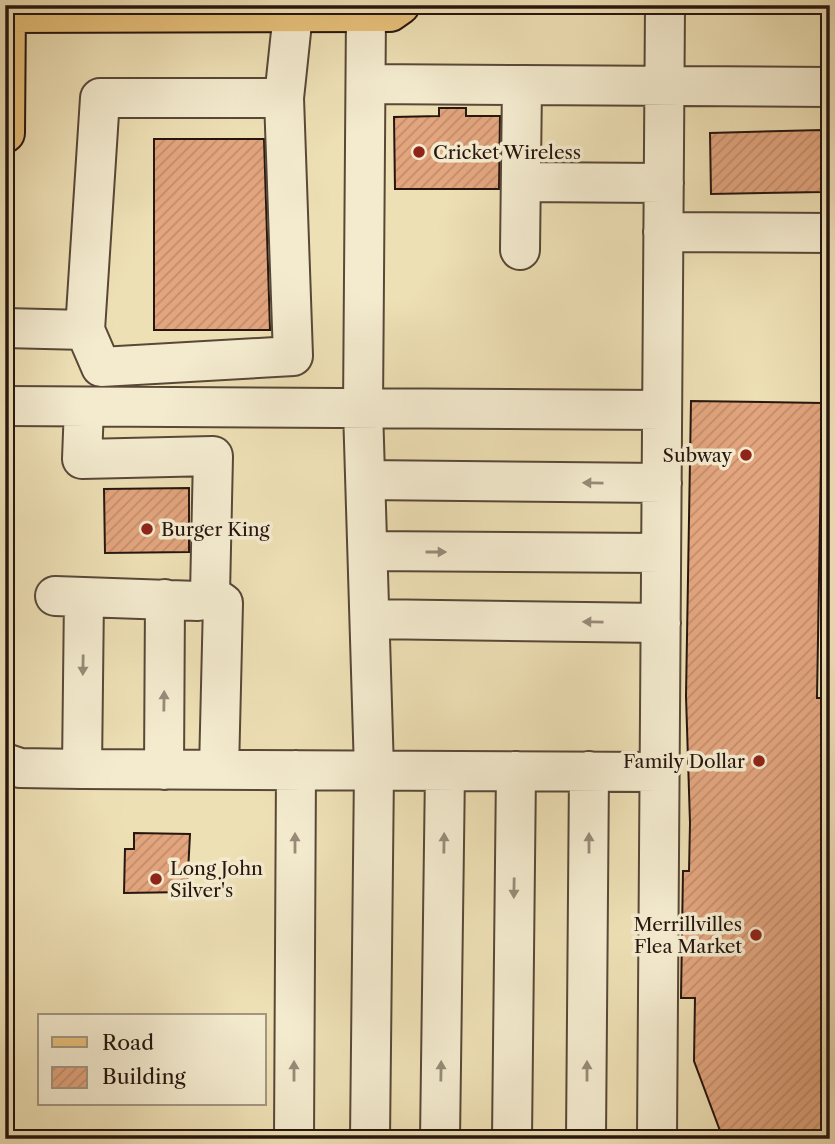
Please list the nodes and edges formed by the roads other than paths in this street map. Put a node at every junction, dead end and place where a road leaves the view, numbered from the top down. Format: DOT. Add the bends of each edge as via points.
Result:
graph roads {
  1 [pos="665,5"];
  2 [pos="383,9"];
  3 [pos="6,11"];
  4 [pos="293,13"];
  5 [pos="366,83"];
  6 [pos="522,85"];
  7 [pos="664,85"];
  8 [pos="830,87"];
  9 [pos="284,98"];
  10 [pos="5,133"];
  11 [pos="521,182"];
  12 [pos="664,183"];
  13 [pos="663,232"];
  14 [pos="830,233"];
  15 [pos="520,250"];
  16 [pos="5,328"];
  17 [pos="85,330"];
  18 [pos="5,406"];
  19 [pos="84,407"];
  20 [pos="222,408"];
  21 [pos="363,409"];
  22 [pos="662,411"];
  23 [pos="213,456"];
  24 [pos="366,480"];
  25 [pos="662,483"];
  26 [pos="368,551"];
  27 [pos="661,553"];
  28 [pos="210,594"];
  29 [pos="165,599"];
  30 [pos="370,619"];
  31 [pos="661,623"];
  32 [pos="5,763"];
  33 [pos="82,769"];
  34 [pos="164,769"];
  35 [pos="219,770"];
  36 [pos="296,770"];
  37 [pos="374,771"];
  38 [pos="445,771"];
  39 [pos="516,771"];
  40 [pos="589,771"];
  41 [pos="660,772"];
  42 [pos="294,1139"];
  43 [pos="370,1139"];
  44 [pos="440,1139"];
  45 [pos="512,1139"];
  46 [pos="586,1139"];
  47 [pos="657,1139"];
  1 -- 7 [label="lane"];
  2 -- 4 [label="main road"];
  2 -- 5 [label="lane"];
  3 -- 4 [label="main road"];
  3 -- 10 [label="main road"];
  4 -- 9 [label="lane"];
  5 -- 6 [label="lane"];
  5 -- 21 [label="lane"];
  6 -- 7 [label="lane"];
  6 -- 11 [label="lane"];
  7 -- 8 [label="lane"];
  7 -- 12 [label="lane"];
  9 -- 17 [label="lane" via="100,98"];
  9 -- 17 [label="lane" via="293,356 101,367"];
  11 -- 12 [label="lane"];
  11 -- 15 [label="lane"];
  12 -- 13 [label="lane"];
  13 -- 14 [label="lane"];
  13 -- 22 [label="lane"];
  16 -- 17 [label="lane"];
  18 -- 19 [label="lane"];
  19 -- 20 [label="lane"];
  19 -- 23 [label="lane" via="82,459"];
  20 -- 21 [label="lane"];
  20 -- 23 [label="lane"];
  21 -- 22 [label="lane"];
  21 -- 24 [label="lane"];
  22 -- 25 [label="lane"];
  23 -- 28 [label="lane"];
  25 -- 24 [label="lane, one-way"];
  24 -- 26 [label="lane"];
  25 -- 27 [label="lane"];
  26 -- 27 [label="lane, one-way"];
  26 -- 30 [label="lane"];
  27 -- 31 [label="lane"];
  28 -- 29 [label="lane" via="198,601"];
  28 -- 35 [label="lane" via="223,603"];
  29 -- 33 [label="lane, one-way" via="70,596"];
  34 -- 29 [label="lane, one-way"];
  31 -- 30 [label="lane, one-way"];
  30 -- 37 [label="lane"];
  31 -- 41 [label="lane"];
  32 -- 33 [label="lane" via="20,768"];
  33 -- 34 [label="lane"];
  34 -- 35 [label="lane"];
  35 -- 36 [label="lane"];
  36 -- 37 [label="lane"];
  42 -- 36 [label="lane, one-way"];
  37 -- 38 [label="lane"];
  37 -- 43 [label="lane"];
  38 -- 39 [label="lane"];
  44 -- 38 [label="lane, one-way"];
  39 -- 40 [label="lane"];
  39 -- 45 [label="lane, one-way"];
  40 -- 41 [label="lane"];
  46 -- 40 [label="lane, one-way"];
  41 -- 47 [label="lane"];
}
